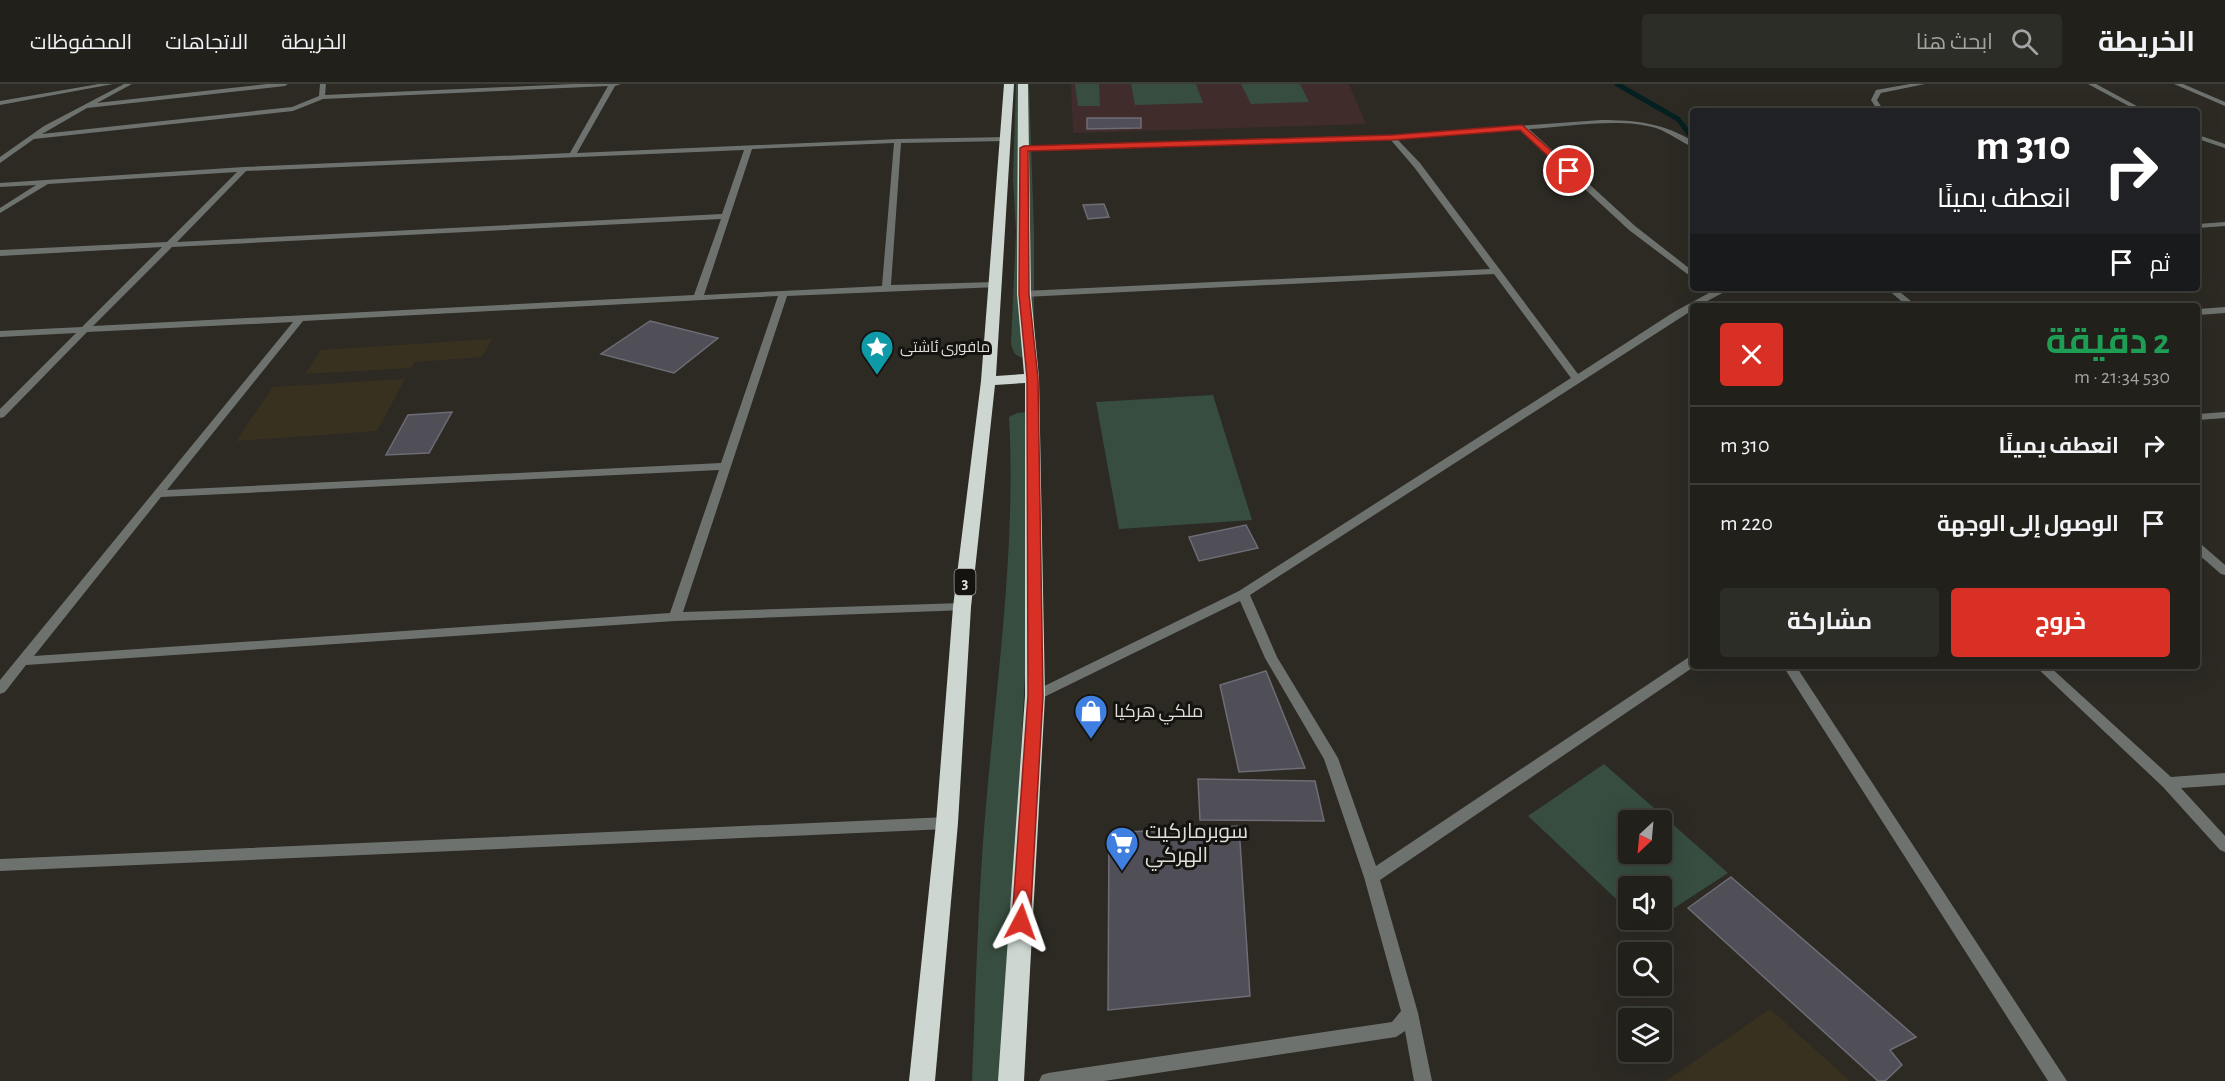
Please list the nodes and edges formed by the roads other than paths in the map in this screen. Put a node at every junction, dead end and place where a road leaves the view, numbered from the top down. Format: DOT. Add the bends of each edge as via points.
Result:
graph roads {
  1 [pos="110,84"];
  2 [pos="129,84"];
  3 [pos="285,84"];
  4 [pos="323,84"];
  5 [pos="484,84"];
  6 [pos="613,84"];
  7 [pos="618,84"];
  8 [pos="1009,84"];
  9 [pos="1023,84"];
  10 [pos="1922,84"];
  11 [pos="2091,84"];
  12 [pos="2177,84"];
  13 [pos="479,91"];
  14 [pos="322,97"];
  15 [pos="0,103"];
  16 [pos="2225,104"];
  17 [pos="85,106"];
  18 [pos="1879,108"];
  19 [pos="2137,108"];
  20 [pos="1522,128"];
  21 [pos="32,137"];
  22 [pos="1392,137"];
  23 [pos="2200,137"];
  24 [pos="1005,139"];
  25 [pos="898,141"];
  26 [pos="1690,143"];
  27 [pos="749,147"];
  28 [pos="2225,147"];
  29 [pos="1024,148"];
  30 [pos="572,155"];
  31 [pos="0,161"];
  32 [pos="244,169"];
  33 [pos="47,182"];
  34 [pos="0,185"];
  35 [pos="0,211"];
  36 [pos="726,216"];
  37 [pos="2225,224"];
  38 [pos="2200,226"];
  39 [pos="169,245"];
  40 [pos="0,253"];
  41 [pos="1496,271"];
  42 [pos="1690,274"];
  43 [pos="995,285"];
  44 [pos="886,288"];
  45 [pos="1713,291"];
  46 [pos="1894,291"];
  47 [pos="783,294"];
  48 [pos="1024,294"];
  49 [pos="698,298"];
  50 [pos="1694,303"];
  51 [pos="1909,303"];
  52 [pos="1690,306"];
  53 [pos="2225,310"];
  54 [pos="2200,312"];
  55 [pos="300,319"];
  56 [pos="85,330"];
  57 [pos="0,334"];
  58 [pos="1032,378"];
  59 [pos="1576,379"];
  60 [pos="988,381"];
  61 [pos="0,415"];
  62 [pos="2225,415"];
  63 [pos="2200,417"];
  64 [pos="725,466"];
  65 [pos="160,494"];
  66 [pos="2200,550"];
  67 [pos="2225,559"];
  68 [pos="2212,560"];
  69 [pos="2225,571"];
  70 [pos="1243,594"];
  71 [pos="962,607"];
  72 [pos="675,617"];
  73 [pos="22,661"];
  74 [pos="1690,663"];
  75 [pos="1791,669"];
  76 [pos="2044,669"];
  77 [pos="0,688"];
  78 [pos="1035,696"];
  79 [pos="2225,779"];
  80 [pos="2168,783"];
  81 [pos="947,823"];
  82 [pos="2225,846"];
  83 [pos="0,865"];
  84 [pos="1372,877"];
  85 [pos="1410,1013"];
  86 [pos="922,1081"];
  87 [pos="1011,1081"];
  88 [pos="1048,1081"];
  89 [pos="1423,1081"];
  90 [pos="2058,1081"];
  1 -- 15 [label="street"];
  2 -- 17 [label="street"];
  3 -- 17 [label="street"];
  4 -- 14 [label="street"];
  5 -- 13 [label="street"];
  6 -- 7 [label="street"];
  6 -- 13 [label="street"];
  6 -- 30 [label="street"];
  8 -- 24 [label="highway, 3"];
  9 -- 29 [label="highway"];
  10 -- 18 [label="street" via="1878,91 1874,100"];
  11 -- 19 [label="street"];
  12 -- 16 [label="street"];
  13 -- 14 [label="street"];
  14 -- 21 [label="street" via="293,109 264,114"];
  17 -- 21 [label="street"];
  20 -- 22 [label="street"];
  20 -- 26 [label="street" via="1632,122 1674,131"];
  20 -- 42 [label="street" via="1632,228"];
  21 -- 31 [label="street"];
  22 -- 29 [label="street"];
  22 -- 41 [label="street" via="1418,165"];
  23 -- 28 [label="street"];
  24 -- 25 [label="street"];
  24 -- 43 [label="highway, 3"];
  25 -- 27 [label="street"];
  25 -- 44 [label="street"];
  27 -- 30 [label="street"];
  27 -- 36 [label="street"];
  29 -- 48 [label="highway"];
  30 -- 32 [label="street"];
  32 -- 33 [label="street"];
  32 -- 39 [label="street"];
  33 -- 34 [label="street"];
  33 -- 35 [label="street"];
  36 -- 39 [label="street"];
  36 -- 49 [label="street"];
  37 -- 38 [label="street"];
  39 -- 40 [label="street"];
  39 -- 56 [label="street"];
  41 -- 48 [label="street"];
  41 -- 59 [label="street"];
  43 -- 44 [label="street"];
  43 -- 60 [label="highway, 3"];
  44 -- 47 [label="street"];
  45 -- 50 [label="street"];
  46 -- 51 [label="street"];
  47 -- 49 [label="street"];
  47 -- 64 [label="street"];
  48 -- 58 [label="highway"];
  49 -- 55 [label="street"];
  52 -- 59 [label="street"];
  53 -- 54 [label="street"];
  55 -- 56 [label="street"];
  55 -- 65 [label="street"];
  56 -- 57 [label="street"];
  56 -- 61 [label="street"];
  58 -- 60 [label="highway"];
  58 -- 78 [label="highway"];
  59 -- 70 [label="street"];
  60 -- 71 [label="highway, 3"];
  62 -- 63 [label="street"];
  64 -- 65 [label="street"];
  64 -- 72 [label="street"];
  65 -- 73 [label="street"];
  66 -- 68 [label="street"];
  67 -- 68 [label="street"];
  68 -- 69 [label="street"];
  70 -- 78 [label="street"];
  70 -- 84 [label="street" via="1271,658 1331,758"];
  71 -- 72 [label="street"];
  71 -- 81 [label="highway, 3"];
  72 -- 73 [label="street"];
  73 -- 77 [label="street"];
  74 -- 84 [label="street"];
  75 -- 90 [label="street"];
  76 -- 80 [label="street"];
  78 -- 87 [label="highway"];
  79 -- 80 [label="street"];
  80 -- 82 [label="street"];
  81 -- 83 [label="street"];
  81 -- 86 [label="highway, 3"];
  84 -- 85 [label="street"];
  85 -- 88 [label="street" via="1396,1029"];
  85 -- 89 [label="street"];
}
